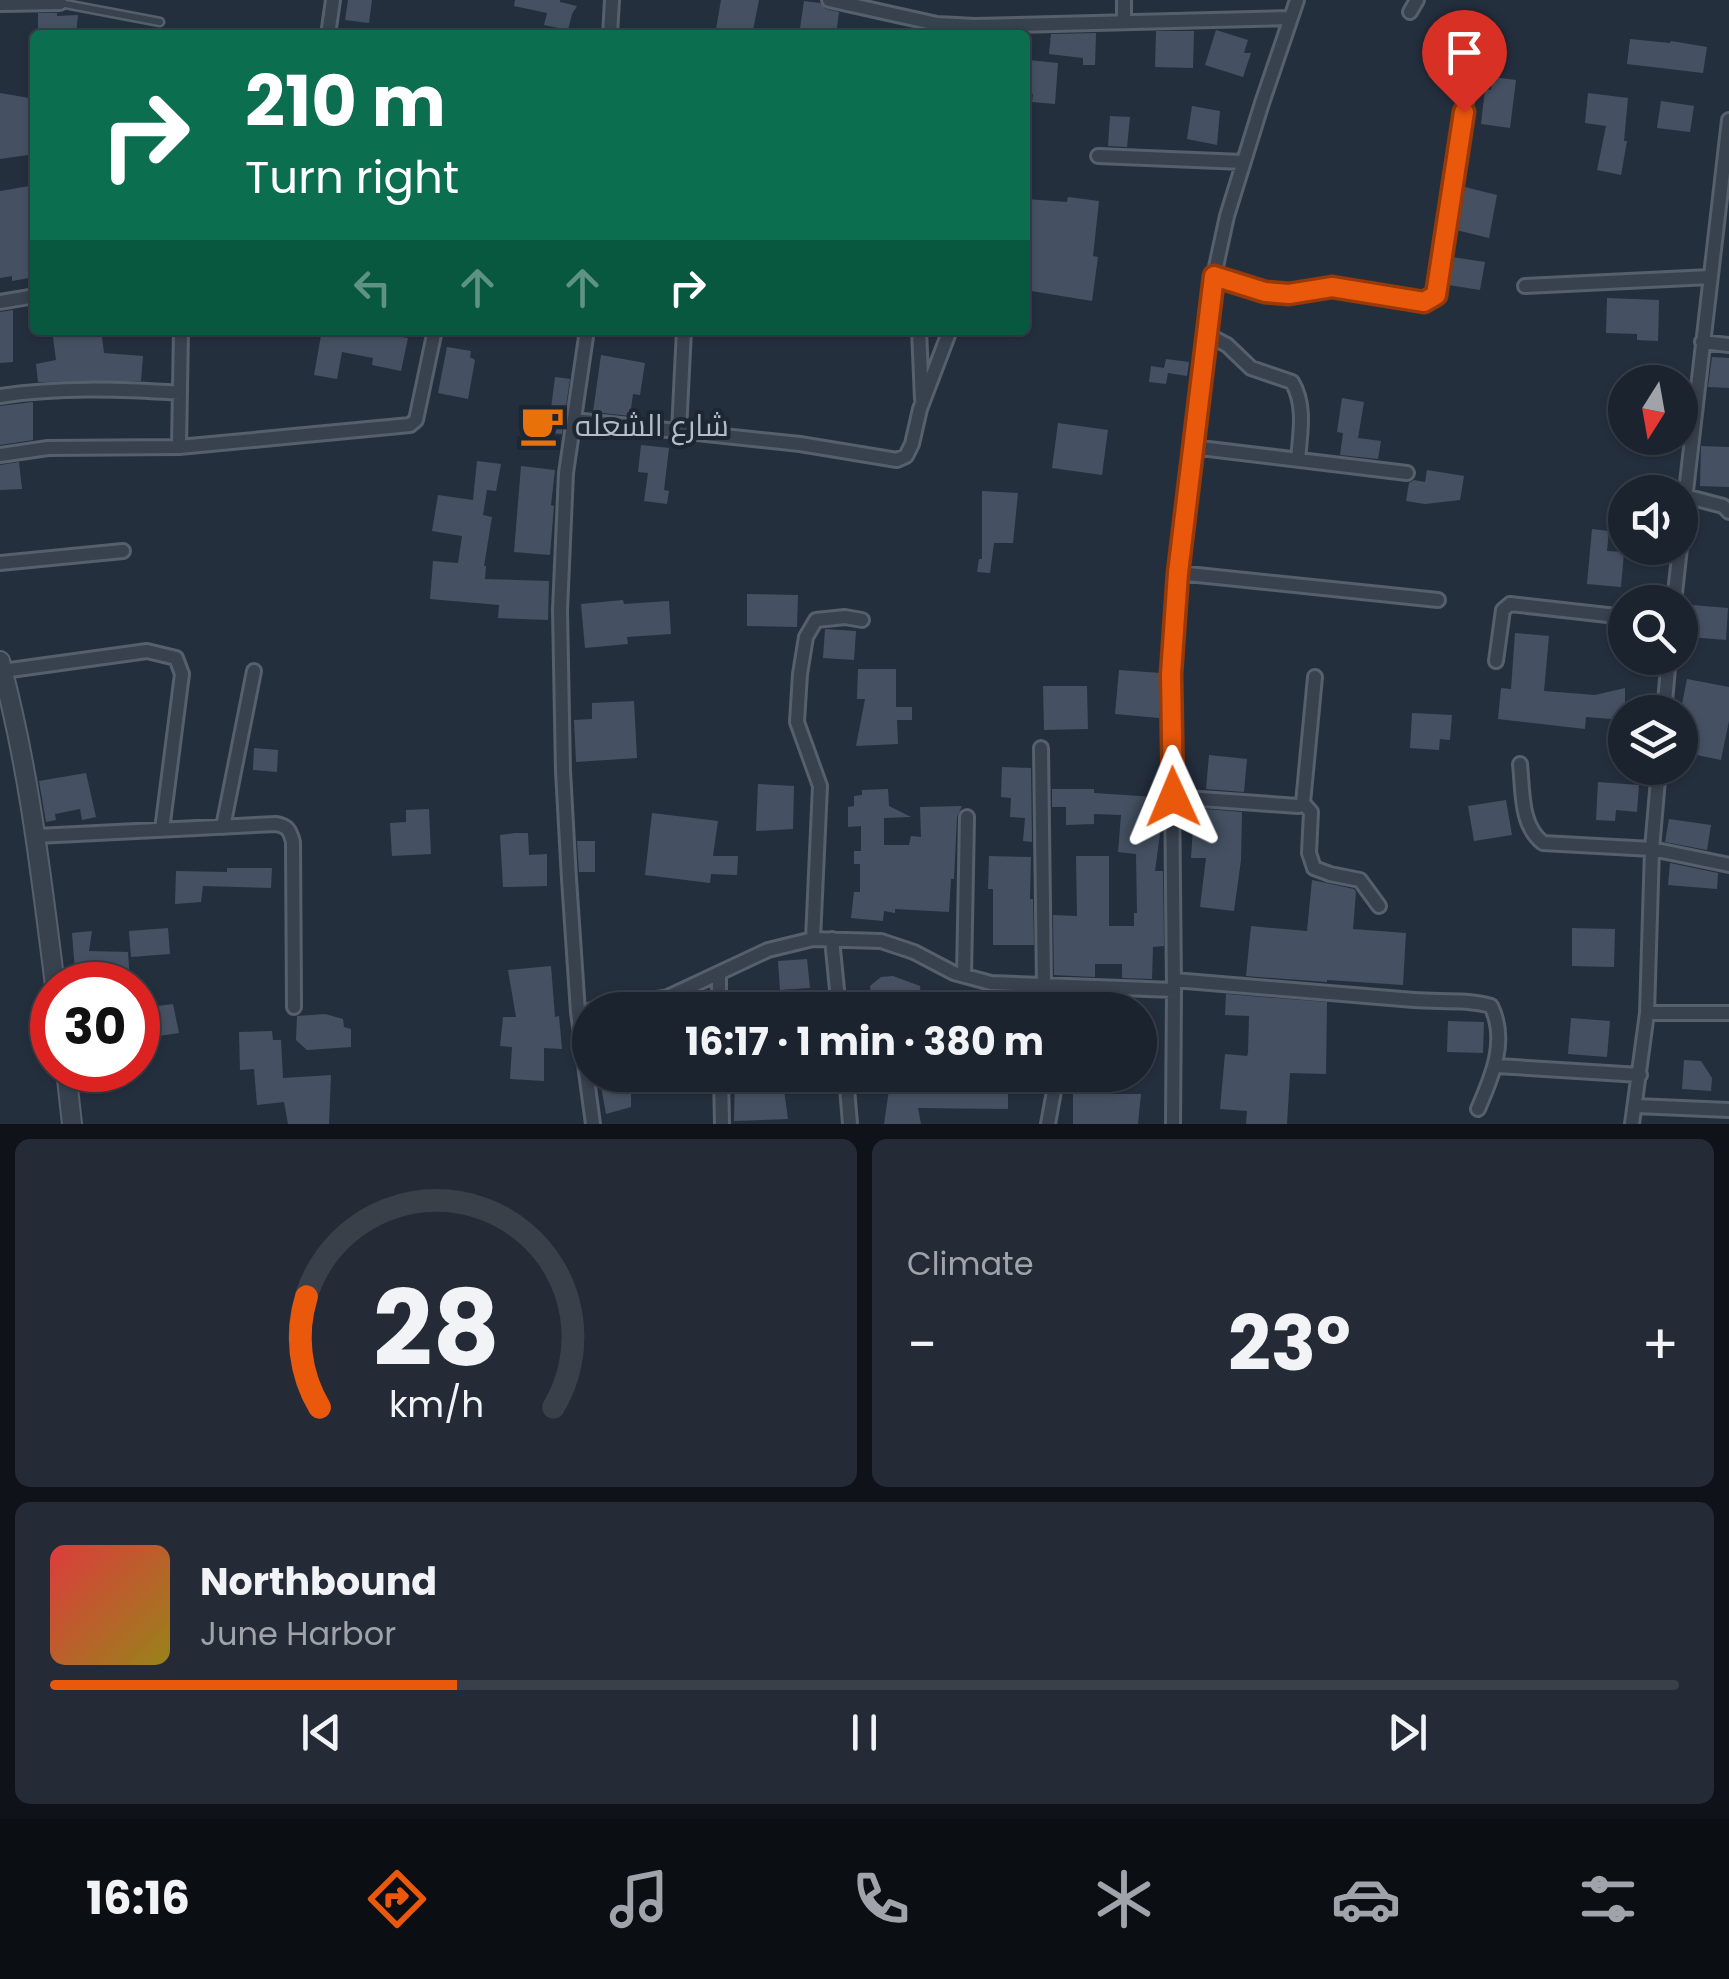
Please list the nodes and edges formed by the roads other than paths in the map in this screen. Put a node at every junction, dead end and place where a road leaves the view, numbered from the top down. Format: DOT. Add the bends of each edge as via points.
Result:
graph roads {
  1 [pos="333,0"];
  2 [pos="612,0"];
  3 [pos="829,0"];
  4 [pos="1124,0"];
  5 [pos="1297,0"];
  6 [pos="59,1"];
  7 [pos="0,4"];
  8 [pos="871,5"];
  9 [pos="1292,18"];
  10 [pos="1124,20"];
  11 [pos="160,22"];
  12 [pos="915,28"];
  13 [pos="329,30"];
  14 [pos="610,30"];
  15 [pos="975,30"];
  16 [pos="1470,76"];
  17 [pos="1729,120"];
  18 [pos="1098,156"];
  19 [pos="1244,162"];
  20 [pos="1214,276"];
  21 [pos="1710,278"];
  22 [pos="1526,286"];
  23 [pos="30,297"];
  24 [pos="0,302"];
  25 [pos="1206,334"];
  26 [pos="181,335"];
  27 [pos="435,335"];
  28 [pos="585,335"];
  29 [pos="684,335"];
  30 [pos="920,335"];
  31 [pos="948,335"];
  32 [pos="1702,342"];
  33 [pos="1729,344"];
  34 [pos="180,393"];
  35 [pos="0,396"];
  36 [pos="922,406"];
  37 [pos="574,420"];
  38 [pos="679,431"];
  39 [pos="179,447"];
  40 [pos="1192,447"];
  41 [pos="0,456"];
  42 [pos="1298,460"];
  43 [pos="1408,474"];
  44 [pos="1687,475"];
  45 [pos="1698,499"];
  46 [pos="1729,512"];
  47 [pos="123,551"];
  48 [pos="0,563"];
  49 [pos="1178,573"];
  50 [pos="1438,600"];
  51 [pos="1608,615"];
  52 [pos="862,620"];
  53 [pos="1496,661"];
  54 [pos="1,666"];
  55 [pos="254,671"];
  56 [pos="1315,677"];
  57 [pos="8,729"];
  58 [pos="1041,748"];
  59 [pos="1520,764"];
  60 [pos="1658,785"];
  61 [pos="1173,797"];
  62 [pos="1303,802"];
  63 [pos="968,817"];
  64 [pos="222,827"];
  65 [pos="162,830"];
  66 [pos="36,836"];
  67 [pos="1652,849"];
  68 [pos="1729,864"];
  69 [pos="1380,906"];
  70 [pos="832,938"];
  71 [pos="813,939"];
  72 [pos="52,962"];
  73 [pos="718,975"];
  74 [pos="964,976"];
  75 [pos="1044,985"];
  76 [pos="1064,986"];
  77 [pos="1174,986"];
  78 [pos="584,992"];
  79 [pos="679,992"];
  80 [pos="719,992"];
  81 [pos="837,992"];
  82 [pos="1064,992"];
  83 [pos="294,1007"];
  84 [pos="1647,1013"];
  85 [pos="1729,1014"];
  86 [pos="1497,1066"];
  87 [pos="1640,1075"];
  88 [pos="68,1092"];
  89 [pos="592,1092"];
  90 [pos="721,1092"];
  91 [pos="847,1092"];
  92 [pos="1054,1092"];
  93 [pos="1636,1106"];
  94 [pos="1478,1108"];
  95 [pos="1729,1110"];
  96 [pos="72,1124"];
  97 [pos="594,1124"];
  98 [pos="722,1124"];
  99 [pos="850,1124"];
  100 [pos="1048,1124"];
  101 [pos="1173,1124"];
  102 [pos="1632,1124"];
  1 -- 13 [label="street"];
  2 -- 14 [label="street"];
  3 -- 8 [label="street"];
  4 -- 10 [label="street"];
  5 -- 9 [label="street"];
  6 -- 7 [label="street"];
  6 -- 11 [label="lane"];
  8 -- 12 [label="street"];
  9 -- 10 [label="street"];
  9 -- 19 [label="street"];
  10 -- 15 [label="street"];
  12 -- 15 [label="street"];
  16 -- 20 [label="street" via="1432,299 1332,287 1265,292"];
  17 -- 21 [label="street"];
  18 -- 19 [label="street"];
  19 -- 20 [label="street"];
  20 -- 25 [label="street"];
  21 -- 22 [label="street"];
  21 -- 32 [label="street"];
  23 -- 24 [label="street"];
  25 -- 40 [label="street"];
  25 -- 42 [label="street" via="1251,368 1292,382 1301,413"];
  26 -- 34 [label="street"];
  27 -- 39 [label="street" via="410,425"];
  28 -- 37 [label="street"];
  29 -- 38 [label="street"];
  30 -- 36 [label="street"];
  31 -- 36 [label="street"];
  32 -- 33 [label="street"];
  32 -- 44 [label="street"];
  34 -- 35 [label="street" via="35,390"];
  34 -- 39 [label="street"];
  36 -- 38 [label="street" via="912,444 897,460"];
  37 -- 38 [label="street"];
  37 -- 78 [label="street" via="560,610 563,772"];
  39 -- 41 [label="street" via="48,448"];
  40 -- 42 [label="street"];
  40 -- 49 [label="street"];
  42 -- 43 [label="street"];
  45 -- 46 [label="street"];
  47 -- 48 [label="street"];
  49 -- 50 [label="street"];
  49 -- 61 [label="street"];
  51 -- 53 [label="street" via="1510,604"];
  52 -- 71 [label="street" via="816,620 800,674 797,722 820,786"];
  54 -- 57 [label="street"];
  54 -- 65 [label="street" via="146,651 176,658 182,674"];
  55 -- 64 [label="street"];
  56 -- 62 [label="street"];
  57 -- 66 [label="street"];
  58 -- 75 [label="street"];
  59 -- 67 [label="street" via="1526,820 1538,841"];
  60 -- 67 [label="street"];
  61 -- 62 [label="street"];
  61 -- 77 [label="street"];
  62 -- 69 [label="street" via="1311,812 1314,868 1360,880"];
  63 -- 74 [label="street"];
  64 -- 65 [label="street"];
  64 -- 83 [label="street" via="276,824 290,832"];
  65 -- 66 [label="street"];
  66 -- 72 [label="street"];
  67 -- 68 [label="street"];
  67 -- 84 [label="street"];
  70 -- 71 [label="street"];
  70 -- 74 [label="street" via="882,941"];
  70 -- 81 [label="street"];
  71 -- 73 [label="street" via="768,950"];
  73 -- 79 [label="street"];
  73 -- 80 [label="street"];
  74 -- 75 [label="street"];
  75 -- 76 [label="street"];
  76 -- 77 [label="street"];
  76 -- 82 [label="street"];
  77 -- 86 [label="street" via="1476,1002 1491,1006 1498,1020"];
  77 -- 101 [label="street"];
  84 -- 85 [label="street"];
  84 -- 87 [label="street"];
  86 -- 87 [label="street"];
  86 -- 94 [label="street"];
  87 -- 93 [label="street"];
  88 -- 96 [label="street"];
  89 -- 97 [label="street"];
  90 -- 98 [label="street"];
  91 -- 99 [label="street"];
  92 -- 100 [label="street"];
  93 -- 95 [label="street"];
  93 -- 102 [label="street"];
}
